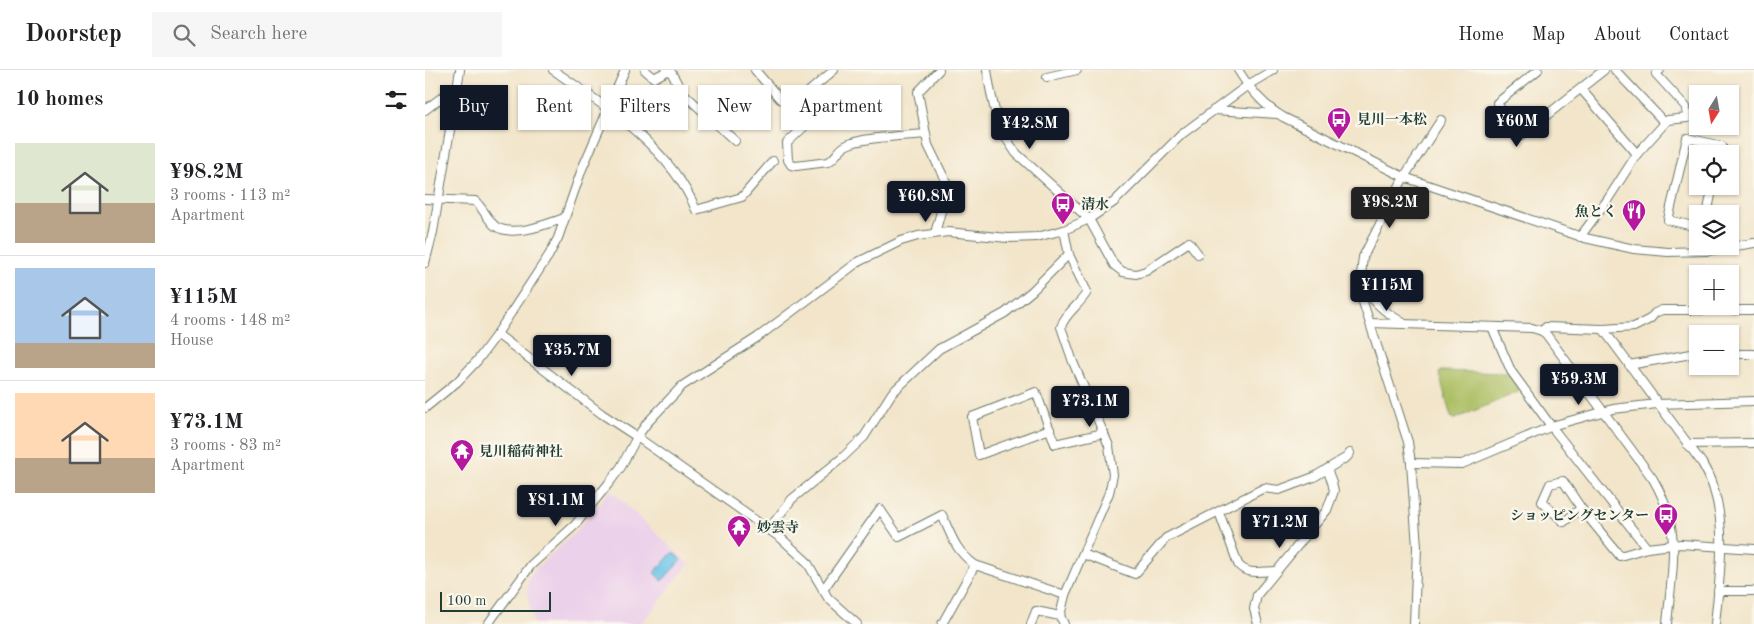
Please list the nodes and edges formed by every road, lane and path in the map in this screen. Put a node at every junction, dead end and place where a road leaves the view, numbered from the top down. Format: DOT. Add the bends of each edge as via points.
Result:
graph roads {
  1 [pos="460,70"];
  2 [pos="553,70"];
  3 [pos="625,70"];
  4 [pos="645,70"];
  5 [pos="669,70"];
  6 [pos="755,70"];
  7 [pos="834,70"];
  8 [pos="939,70"];
  9 [pos="987,70"];
  10 [pos="1077,70"];
  11 [pos="1238,70"];
  12 [pos="1273,70"];
  13 [pos="1538,70"];
  14 [pos="1604,70"];
  15 [pos="1615,70"];
  16 [pos="1660,70"];
  17 [pos="1047,77"];
  18 [pos="457,85"];
  19 [pos="618,85"];
  20 [pos="816,85"];
  21 [pos="1248,85"];
  22 [pos="1581,89"];
  23 [pos="440,99"];
  24 [pos="781,99"];
  25 [pos="601,104"];
  26 [pos="425,110"];
  27 [pos="1214,110"];
  28 [pos="1278,114"];
  29 [pos="1441,120"];
  30 [pos="1665,123"];
  31 [pos="601,125"];
  32 [pos="450,130"];
  33 [pos="635,130"];
  34 [pos="801,130"];
  35 [pos="926,134"];
  36 [pos="735,141"];
  37 [pos="1718,145"];
  38 [pos="1637,154"];
  39 [pos="773,161"];
  40 [pos="1404,177"];
  41 [pos="425,199"];
  42 [pos="438,199"];
  43 [pos="564,218"];
  44 [pos="1089,219"];
  45 [pos="1689,225"];
  46 [pos="1064,230"];
  47 [pos="935,233"];
  48 [pos="1580,236"];
  49 [pos="1754,244"];
  50 [pos="1739,245"];
  51 [pos="1689,249"];
  52 [pos="1069,254"];
  53 [pos="1198,254"];
  54 [pos="425,263"];
  55 [pos="1361,277"];
  56 [pos="1754,310"];
  57 [pos="1370,322"];
  58 [pos="1404,323"];
  59 [pos="1492,327"];
  60 [pos="1603,328"];
  61 [pos="1542,331"];
  62 [pos="497,334"];
  63 [pos="1689,354"];
  64 [pos="1739,354"];
  65 [pos="1754,354"];
  66 [pos="1629,365"];
  67 [pos="1754,401"];
  68 [pos="1657,404"];
  69 [pos="426,406"];
  70 [pos="1602,411"];
  71 [pos="1551,426"];
  72 [pos="1050,429"];
  73 [pos="1104,433"];
  74 [pos="637,437"];
  75 [pos="1754,443"];
  76 [pos="1687,444"];
  77 [pos="1350,453"];
  78 [pos="1411,462"];
  79 [pos="1327,469"];
  80 [pos="1581,508"];
  81 [pos="1219,512"];
  82 [pos="768,530"];
  83 [pos="1674,545"];
  84 [pos="1647,548"];
  85 [pos="1721,548"];
  86 [pos="1754,550"];
  87 [pos="1083,554"];
  88 [pos="975,565"];
  89 [pos="1276,571"];
  90 [pos="823,590"];
  91 [pos="1718,591"];
  92 [pos="1754,591"];
  93 [pos="1065,595"];
  94 [pos="1062,620"];
  95 [pos="488,624"];
  96 [pos="857,624"];
  97 [pos="941,624"];
  98 [pos="1031,624"];
  99 [pos="1259,624"];
  100 [pos="1413,624"];
  101 [pos="1667,624"];
  102 [pos="1715,624"];
  1 -- 18 [label="street"];
  2 -- 25 [label="street"];
  3 -- 19 [label="street"];
  4 -- 5 [label="street" via="655,78"];
  5 -- 36 [label="street" via="682,92"];
  6 -- 24 [label="street"];
  7 -- 20 [label="street"];
  8 -- 35 [label="street" via="918,92"];
  9 -- 44 [label="street" via="994,110 1008,142"];
  10 -- 17 [label="street"];
  11 -- 21 [label="street"];
  12 -- 21 [label="street"];
  13 -- 22 [label="street" via="1497,103 1519,137"];
  14 -- 22 [label="street"];
  15 -- 30 [label="street"];
  16 -- 30 [label="street" via="1656,74 1686,107 1687,118"];
  21 -- 27 [label="street"];
  21 -- 28 [label="street"];
  22 -- 38 [label="street"];
  23 -- 26 [label="street"];
  27 -- 28 [label="street"];
  27 -- 44 [label="street" via="1182,134 1114,202"];
  28 -- 40 [label="street"];
  29 -- 40 [label="street"];
  30 -- 38 [label="street"];
  31 -- 43 [label="street"];
  32 -- 42 [label="street"];
  33 -- 39 [label="street" via="667,162 696,210 742,197"];
  34 -- 35 [label="street" via="787,143 788,160 796,166 828,162 844,146 858,141"];
  35 -- 47 [label="street" via="948,186"];
  37 -- 45 [label="street" via="1687,138 1668,220"];
  38 -- 48 [label="street"];
  40 -- 48 [label="street"];
  40 -- 55 [label="street" via="1363,257"];
  41 -- 42 [label="street"];
  42 -- 43 [label="street" via="475,201 489,220 504,230 515,231"];
  42 -- 54 [label="street"];
  43 -- 62 [label="street" via="549,255"];
  44 -- 46 [label="street"];
  44 -- 53 [label="street" via="1114,265 1123,272 1136,274 1146,271 1189,242"];
  46 -- 47 [label="street" via="1023,238"];
  46 -- 52 [label="street"];
  47 -- 74 [label="street" via="901,241 858,262 758,337 682,386 655,412"];
  48 -- 51 [label="street" via="1650,251"];
  49 -- 50 [label="street"];
  52 -- 73 [label="street" via="1087,292 1061,327"];
  52 -- 82 [label="street" via="1005,313 939,349 892,393 864,437 792,499"];
  55 -- 57 [label="street" via="1362,299"];
  55 -- 58 [label="street" via="1381,307"];
  56 -- 60 [label="street" via="1662,310 1634,327"];
  57 -- 58 [label="street"];
  57 -- 78 [label="street" via="1408,442"];
  58 -- 59 [label="street"];
  59 -- 61 [label="street"];
  59 -- 71 [label="street" via="1511,371"];
  60 -- 61 [label="street" via="1546,327"];
  60 -- 66 [label="street"];
  61 -- 70 [label="street"];
  62 -- 69 [label="street" via="468,372"];
  62 -- 74 [label="street"];
  63 -- 66 [label="street"];
  64 -- 65 [label="street"];
  66 -- 68 [label="street"];
  67 -- 68 [label="street"];
  68 -- 70 [label="street"];
  68 -- 76 [label="street"];
  70 -- 71 [label="street"];
  70 -- 83 [label="street" via="1659,489 1670,515"];
  71 -- 78 [label="street" via="1462,464"];
  71 -- 84 [label="street"];
  72 -- 72 [label="street" via="1036,392 972,417 979,455"];
  72 -- 73 [label="street" via="1055,444"];
  73 -- 87 [label="street" via="1113,475 1109,493"];
  74 -- 82 [label="street"];
  74 -- 95 [label="street" via="609,483 575,525 531,565"];
  75 -- 76 [label="street"];
  76 -- 85 [label="street" via="1713,485"];
  77 -- 79 [label="street"];
  78 -- 100 [label="street" via="1417,547"];
  79 -- 81 [label="street" via="1279,490 1264,488"];
  79 -- 89 [label="street" via="1334,491 1327,510"];
  80 -- 80 [label="street" via="1563,481 1550,484 1542,502 1564,522"];
  80 -- 84 [label="street" via="1620,556"];
  81 -- 87 [label="street" via="1166,538 1135,574"];
  81 -- 89 [label="street" via="1241,569"];
  82 -- 90 [label="street" via="807,562"];
  83 -- 84 [label="street"];
  83 -- 85 [label="street"];
  83 -- 101 [label="street"];
  85 -- 86 [label="street"];
  85 -- 91 [label="street"];
  87 -- 93 [label="street"];
  88 -- 90 [label="street" via="957,548 942,515 899,537 880,509"];
  88 -- 93 [label="street"];
  88 -- 97 [label="street"];
  89 -- 99 [label="street" via="1257,595 1254,609"];
  90 -- 96 [label="street"];
  91 -- 92 [label="street"];
  91 -- 102 [label="street"];
  93 -- 94 [label="street"];
  94 -- 98 [label="street" via="1036,612"];
}
